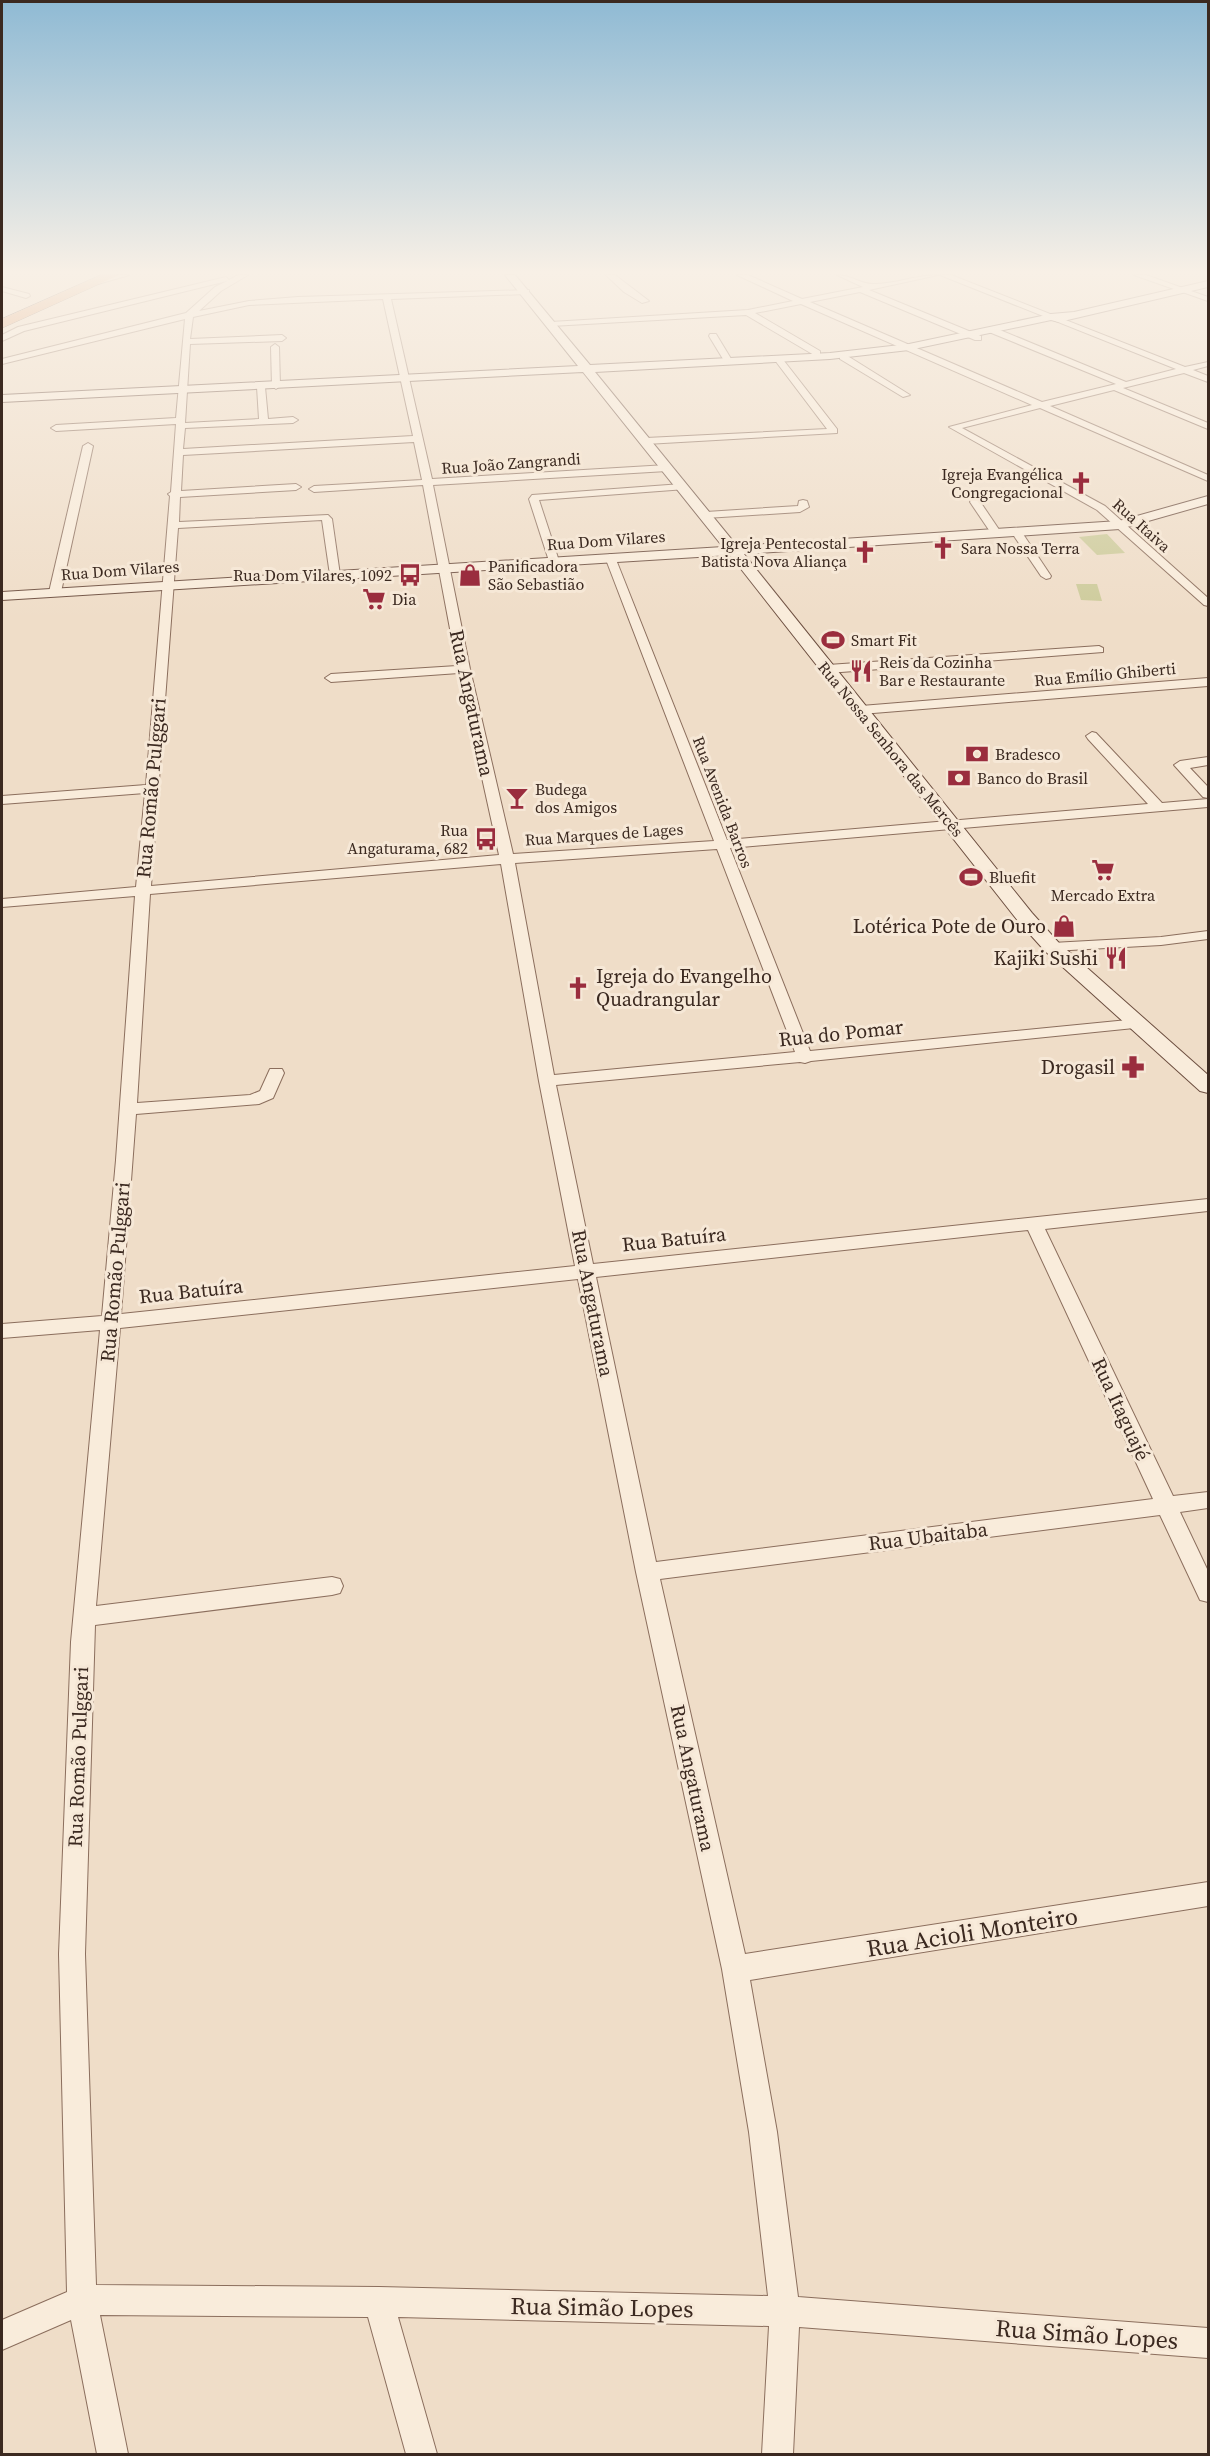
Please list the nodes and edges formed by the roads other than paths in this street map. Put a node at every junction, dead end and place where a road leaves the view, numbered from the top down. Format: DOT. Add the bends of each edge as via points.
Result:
graph roads {
  1 [pos="209,390"];
  2 [pos="261,390"];
  3 [pos="408,390"];
  4 [pos="603,390"];
  5 [pos="802,390"];
  6 [pos="897,390"];
  7 [pos="1006,390"];
  8 [pos="1104,390"];
  9 [pos="1120,390"];
  10 [pos="182,391"];
  11 [pos="906,395"];
  12 [pos="2,399"];
  13 [pos="1042,405"];
  14 [pos="293,420"];
  15 [pos="264,422"];
  16 [pos="179,424"];
  17 [pos="1209,426"];
  18 [pos="56,428"];
  19 [pos="418,439"];
  20 [pos="646,441"];
  21 [pos="88,446"];
  22 [pos="177,452"];
  23 [pos="667,468"];
  24 [pos="1209,478"];
  25 [pos="428,484"];
  26 [pos="296,487"];
  27 [pos="682,487"];
  28 [pos="314,489"];
  29 [pos="173,494"];
  30 [pos="1209,500"];
  31 [pos="975,502"];
  32 [pos="803,503"];
  33 [pos="706,516"];
  34 [pos="172,525"];
  35 [pos="1120,525"];
  36 [pos="1017,533"];
  37 [pos="997,534"];
  38 [pos="734,550"];
  39 [pos="610,558"];
  40 [pos="554,561"];
  41 [pos="445,568"];
  42 [pos="335,575"];
  43 [pos="1046,576"];
  44 [pos="169,585"];
  45 [pos="55,592"];
  46 [pos="2,596"];
  47 [pos="1209,603"];
  48 [pos="1099,650"];
  49 [pos="464,669"];
  50 [pos="828,669"];
  51 [pos="331,678"];
  52 [pos="1209,682"];
  53 [pos="861,710"];
  54 [pos="1092,736"];
  55 [pos="1209,760"];
  56 [pos="152,789"];
  57 [pos="1209,794"];
  58 [pos="2,800"];
  59 [pos="1209,803"];
  60 [pos="1158,807"];
  61 [pos="951,825"];
  62 [pos="720,845"];
  63 [pos="507,859"];
  64 [pos="143,891"];
  65 [pos="2,903"];
  66 [pos="1209,935"];
  67 [pos="1052,947"];
  68 [pos="1138,1024"];
  69 [pos="805,1058"];
  70 [pos="276,1073"];
  71 [pos="547,1081"];
  72 [pos="1209,1086"];
  73 [pos="128,1109"];
  74 [pos="1209,1205"];
  75 [pos="1034,1225"];
  76 [pos="587,1270"];
  77 [pos="111,1322"];
  78 [pos="2,1331"];
  79 [pos="1209,1500"];
  80 [pos="1166,1505"];
  81 [pos="647,1572"];
  82 [pos="332,1586"];
  83 [pos="1209,1593"];
  84 [pos="85,1617"];
  85 [pos="1209,1894"];
  86 [pos="735,1969"];
  87 [pos="82,2300"];
  88 [pos="379,2302"];
  89 [pos="785,2311"];
  90 [pos="2,2335"];
  91 [pos="1209,2343"];
  92 [pos="112,2454"];
  93 [pos="421,2454"];
  94 [pos="777,2454"];
  1 -- 10 [label="main road"];
  2 -- 15 [label="street"];
  3 -- 19 [label="street, Rua Angaturama"];
  4 -- 20 [label="main road, Rua Nossa Senhora das Mercês"];
  5 -- 20 [label="street" via="834,431"];
  6 -- 11 [label="street"];
  7 -- 13 [label="street"];
  8 -- 13 [label="street"];
  9 -- 17 [label="street"];
  10 -- 12 [label="main road"];
  10 -- 16 [label="street, Rua Romão Pulggari"];
  13 -- 24 [label="street"];
  13 -- 35 [label="street, Rua Itaiva" via="954,427 1080,495"];
  14 -- 15 [label="street"];
  15 -- 16 [label="street"];
  16 -- 18 [label="street"];
  16 -- 22 [label="street, Rua Romão Pulggari"];
  19 -- 22 [label="street"];
  19 -- 25 [label="street, Rua Angaturama"];
  20 -- 23 [label="main road, Rua Nossa Senhora das Mercês"];
  21 -- 45 [label="street"];
  22 -- 29 [label="street, Rua Romão Pulggari"];
  23 -- 25 [label="street, Rua João Zangrandi"];
  23 -- 27 [label="main road, Rua Nossa Senhora das Mercês"];
  25 -- 28 [label="street, Rua João Zangrandi"];
  25 -- 41 [label="street, Rua Angaturama"];
  26 -- 29 [label="street"];
  27 -- 33 [label="main road, Rua Nossa Senhora das Mercês"];
  27 -- 40 [label="street" via="536,497"];
  29 -- 34 [label="street, Rua Romão Pulggari"];
  30 -- 35 [label="main road, Rua Dom Vilares"];
  31 -- 37 [label="street"];
  32 -- 33 [label="street" via="800,509"];
  33 -- 38 [label="main road, Rua Nossa Senhora das Mercês"];
  34 -- 42 [label="street" via="320,516 327,519"];
  34 -- 44 [label="street, Rua Romão Pulggari"];
  35 -- 36 [label="main road, Rua Dom Vilares"];
  35 -- 47 [label="street, Rua Itaiva"];
  36 -- 37 [label="main road, Rua Dom Vilares"];
  36 -- 43 [label="street"];
  37 -- 38 [label="main road, Rua Dom Vilares"];
  38 -- 39 [label="main road, Rua Dom Vilares"];
  38 -- 50 [label="main road, Rua Nossa Senhora das Mercês"];
  39 -- 40 [label="main road, Rua Dom Vilares"];
  39 -- 62 [label="street, Rua Avenida Barros"];
  40 -- 41 [label="main road, Rua Dom Vilares"];
  41 -- 42 [label="main road, Rua Dom Vilares"];
  41 -- 49 [label="street, Rua Angaturama"];
  42 -- 44 [label="main road, Rua Dom Vilares"];
  44 -- 45 [label="main road, Rua Dom Vilares"];
  44 -- 56 [label="street, Rua Romão Pulggari"];
  45 -- 46 [label="main road, Rua Dom Vilares"];
  48 -- 50 [label="street"];
  49 -- 51 [label="street"];
  49 -- 63 [label="street, Rua Angaturama"];
  50 -- 53 [label="main road, Rua Nossa Senhora das Mercês"];
  52 -- 53 [label="street, Rua Emílio Ghiberti"];
  53 -- 61 [label="main road, Rua Nossa Senhora das Mercês"];
  54 -- 60 [label="street"];
  55 -- 57 [label="street" via="1180,765"];
  56 -- 58 [label="street"];
  56 -- 64 [label="street, Rua Romão Pulggari"];
  59 -- 60 [label="street, Rua Marques de Lages"];
  60 -- 61 [label="street, Rua Marques de Lages"];
  61 -- 62 [label="street, Rua Marques de Lages"];
  61 -- 67 [label="main road, Rua Nossa Senhora das Mercês"];
  62 -- 63 [label="street, Rua Marques de Lages"];
  62 -- 69 [label="street, Rua Avenida Barros"];
  63 -- 64 [label="street, Rua Marques de Lages"];
  63 -- 71 [label="street, Rua Angaturama"];
  64 -- 65 [label="street, Rua Marques de Lages"];
  64 -- 73 [label="street, Rua Romão Pulggari"];
  66 -- 67 [label="street"];
  67 -- 68 [label="main road, Rua Nossa Senhora das Mercês"];
  68 -- 69 [label="street, Rua do Pomar"];
  68 -- 72 [label="main road, Rua Nossa Senhora das Mercês"];
  69 -- 71 [label="street, Rua do Pomar"];
  70 -- 73 [label="street" via="267,1095 253,1101"];
  71 -- 76 [label="street, Rua Angaturama"];
  73 -- 77 [label="street, Rua Romão Pulggari"];
  74 -- 75 [label="street, Rua Batuíra"];
  75 -- 76 [label="street, Rua Batuíra"];
  75 -- 80 [label="street, Rua Itaguajé"];
  76 -- 77 [label="street, Rua Batuíra"];
  76 -- 81 [label="street, Rua Angaturama"];
  77 -- 78 [label="street, Rua Batuíra"];
  77 -- 84 [label="street, Rua Romão Pulggari"];
  79 -- 80 [label="street, Rua Ubaitaba"];
  80 -- 81 [label="street, Rua Ubaitaba"];
  80 -- 83 [label="street, Rua Itaguajé"];
  81 -- 86 [label="street, Rua Angaturama"];
  82 -- 84 [label="street"];
  84 -- 87 [label="street, Rua Romão Pulggari" via="72,1954"];
  85 -- 86 [label="street, Rua Acioli Monteiro"];
  86 -- 89 [label="street, Rua Angaturama" via="763,2132"];
  87 -- 88 [label="street, Rua Simão Lopes"];
  87 -- 90 [label="street, Rua Simão Lopes"];
  87 -- 92 [label="street, Rua Romão Pulggari"];
  88 -- 89 [label="street, Rua Simão Lopes"];
  88 -- 93 [label="street"];
  89 -- 91 [label="street, Rua Simão Lopes"];
  89 -- 94 [label="street, Rua Angaturama"];
}
